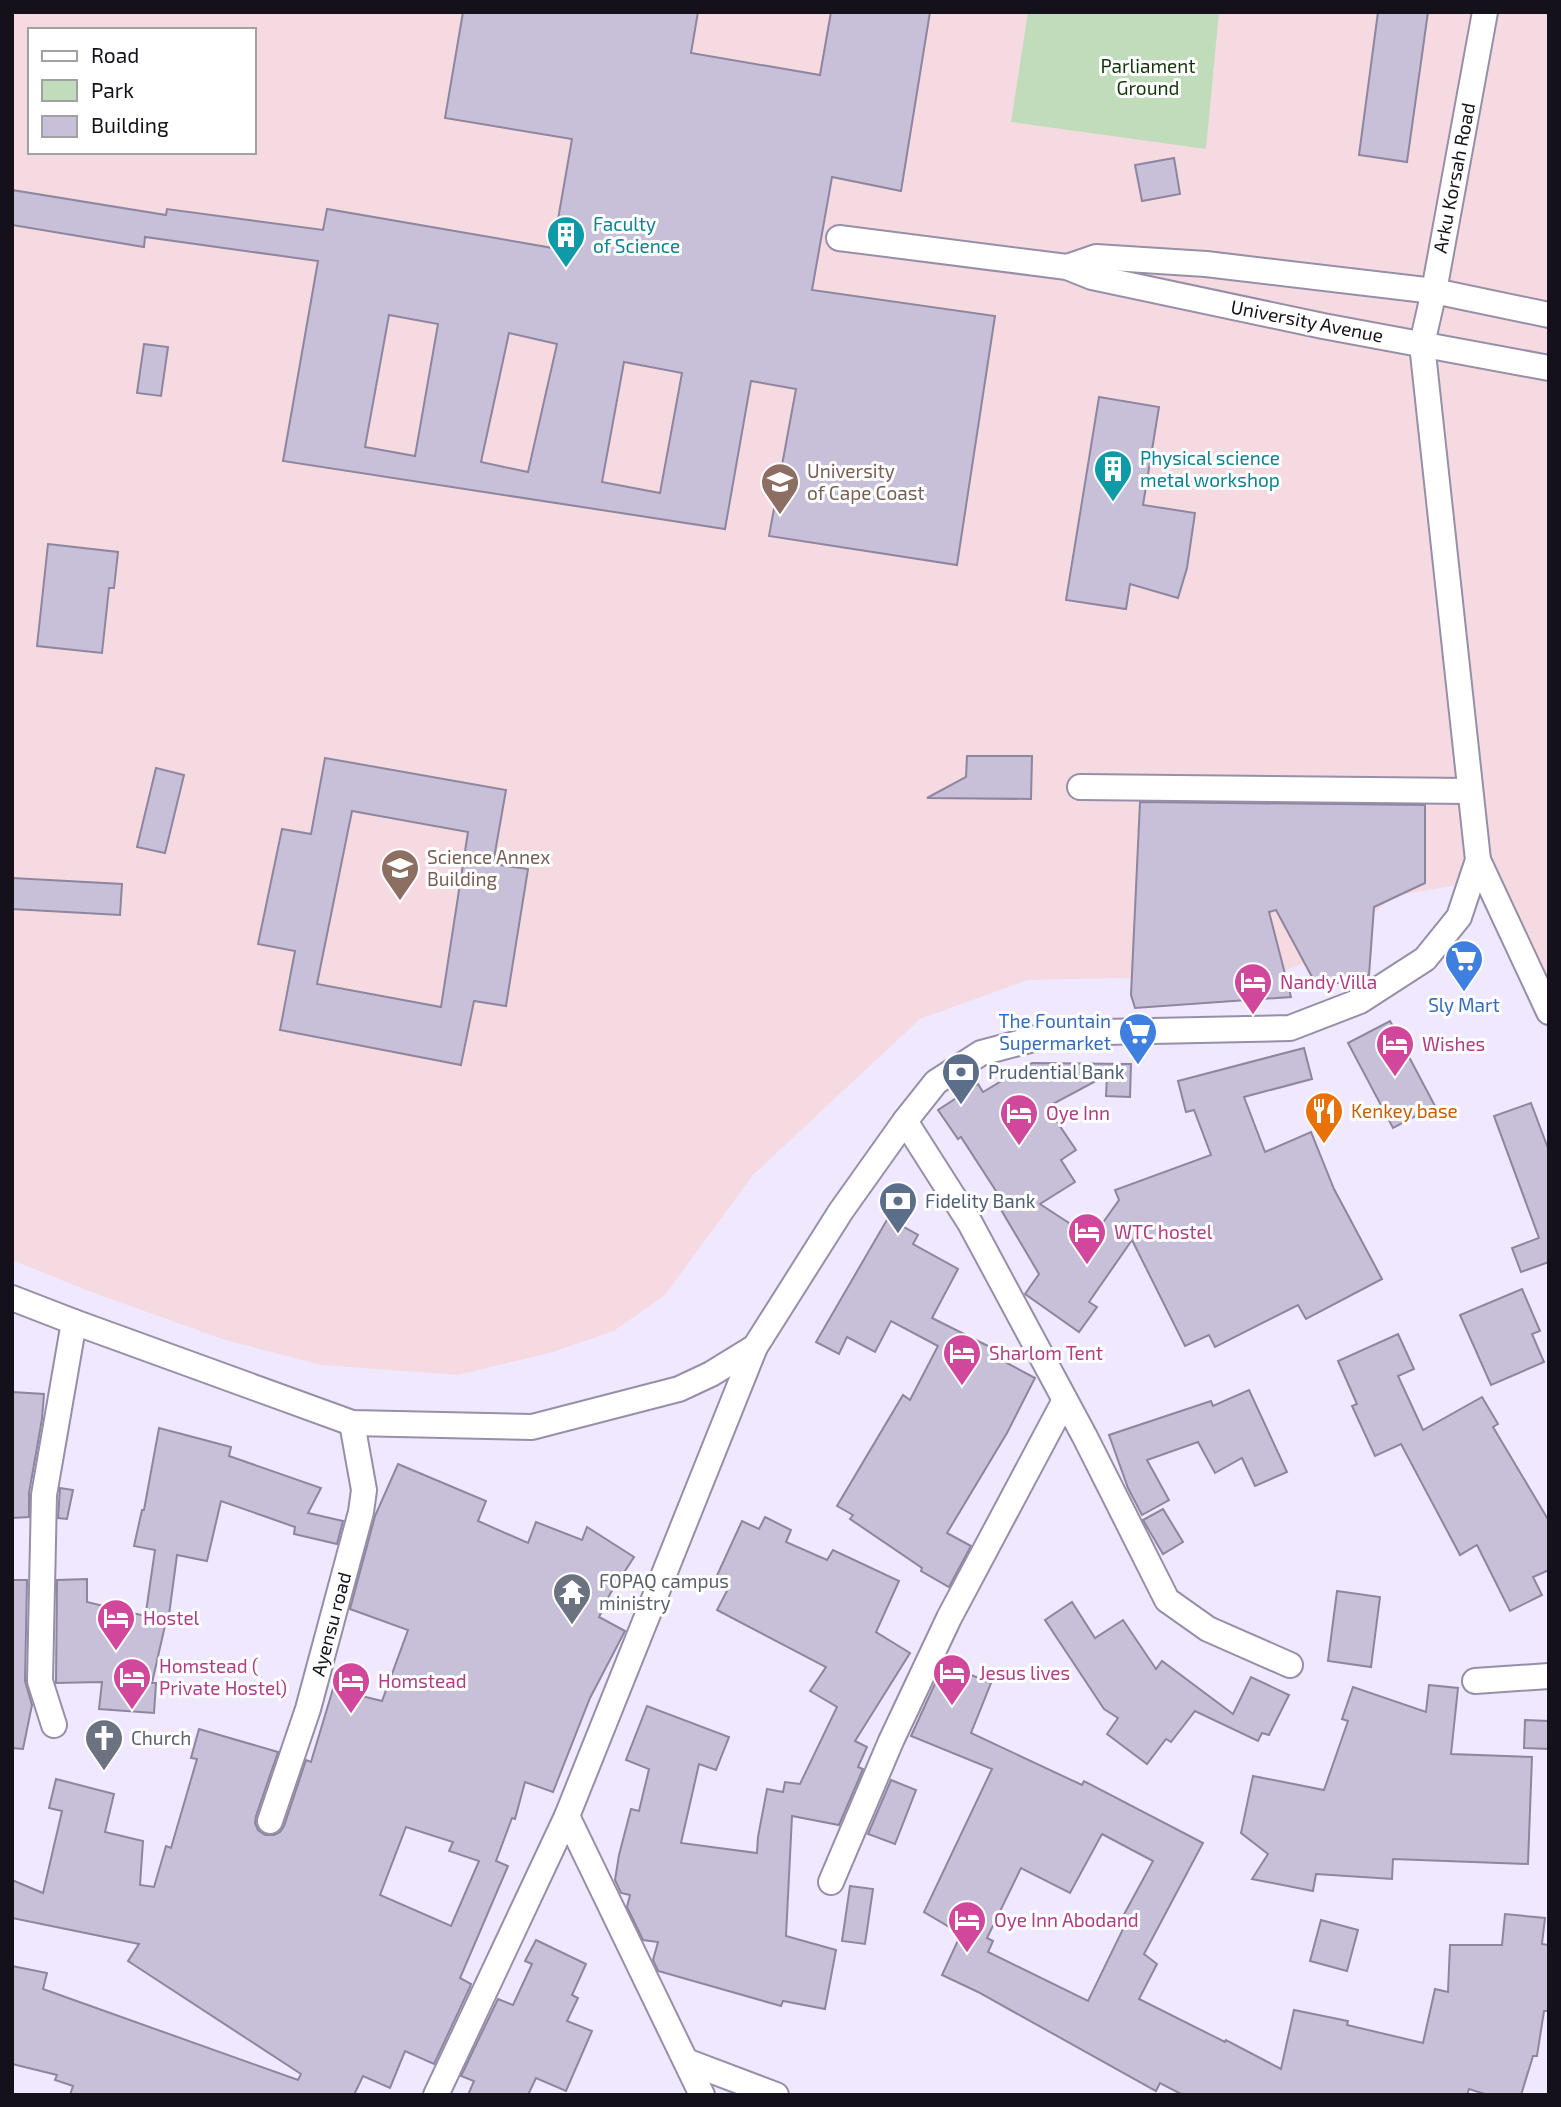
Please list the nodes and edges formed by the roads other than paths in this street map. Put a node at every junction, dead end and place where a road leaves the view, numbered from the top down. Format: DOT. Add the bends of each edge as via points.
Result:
graph roads {
  1 [pos="1485,12"];
  2 [pos="839,238"];
  3 [pos="1067,267"];
  4 [pos="1434,291"];
  5 [pos="1549,315"];
  6 [pos="1422,344"];
  7 [pos="1549,368"];
  8 [pos="1080,787"];
  9 [pos="1469,791"];
  10 [pos="1478,860"];
  11 [pos="1549,1012"];
  12 [pos="905,1121"];
  13 [pos="12,1298"];
  14 [pos="74,1322"];
  15 [pos="755,1347"];
  16 [pos="1065,1400"];
  17 [pos="352,1423"];
  18 [pos="1290,1665"];
  19 [pos="1549,1676"];
  20 [pos="1475,1681"];
  21 [pos="54,1725"];
  22 [pos="567,1816"];
  23 [pos="270,1821"];
  24 [pos="831,1882"];
  25 [pos="686,2061"];
  26 [pos="436,2095"];
  27 [pos="702,2095"];
  28 [pos="776,2095"];
  1 -- 4 [label="street, Arku Korsah Road"];
  2 -- 3 [label="street, University Avenue"];
  3 -- 4 [label="street, University Avenue" via="1096,257 1206,264"];
  3 -- 6 [label="street, University Avenue" via="1093,277"];
  4 -- 5 [label="street, University Avenue"];
  4 -- 6 [label="street, Arku Korsah Road"];
  6 -- 7 [label="street, University Avenue"];
  6 -- 9 [label="street, Arku Korsah Road"];
  8 -- 9 [label="street"];
  9 -- 10 [label="street, Arku Korsah Road"];
  10 -- 11 [label="street"];
  10 -- 12 [label="street" via="1459,917 1425,959 1360,1001 1290,1028 1056,1033 981,1053 936,1082"];
  12 -- 15 [label="street"];
  12 -- 16 [label="street" via="970,1223"];
  13 -- 14 [label="street"];
  14 -- 17 [label="street"];
  14 -- 21 [label="street" via="44,1495 40,1681"];
  15 -- 17 [label="street" via="679,1389 532,1427"];
  15 -- 22 [label="street"];
  16 -- 18 [label="street" via="1167,1600 1208,1629"];
  16 -- 24 [label="street" via="949,1618"];
  17 -- 23 [label="street, Ayensu road" via="364,1490 360,1512 308,1709"];
  19 -- 20 [label="street"];
  22 -- 25 [label="street"];
  22 -- 26 [label="street"];
  25 -- 27 [label="street"];
  25 -- 28 [label="street"];
}
